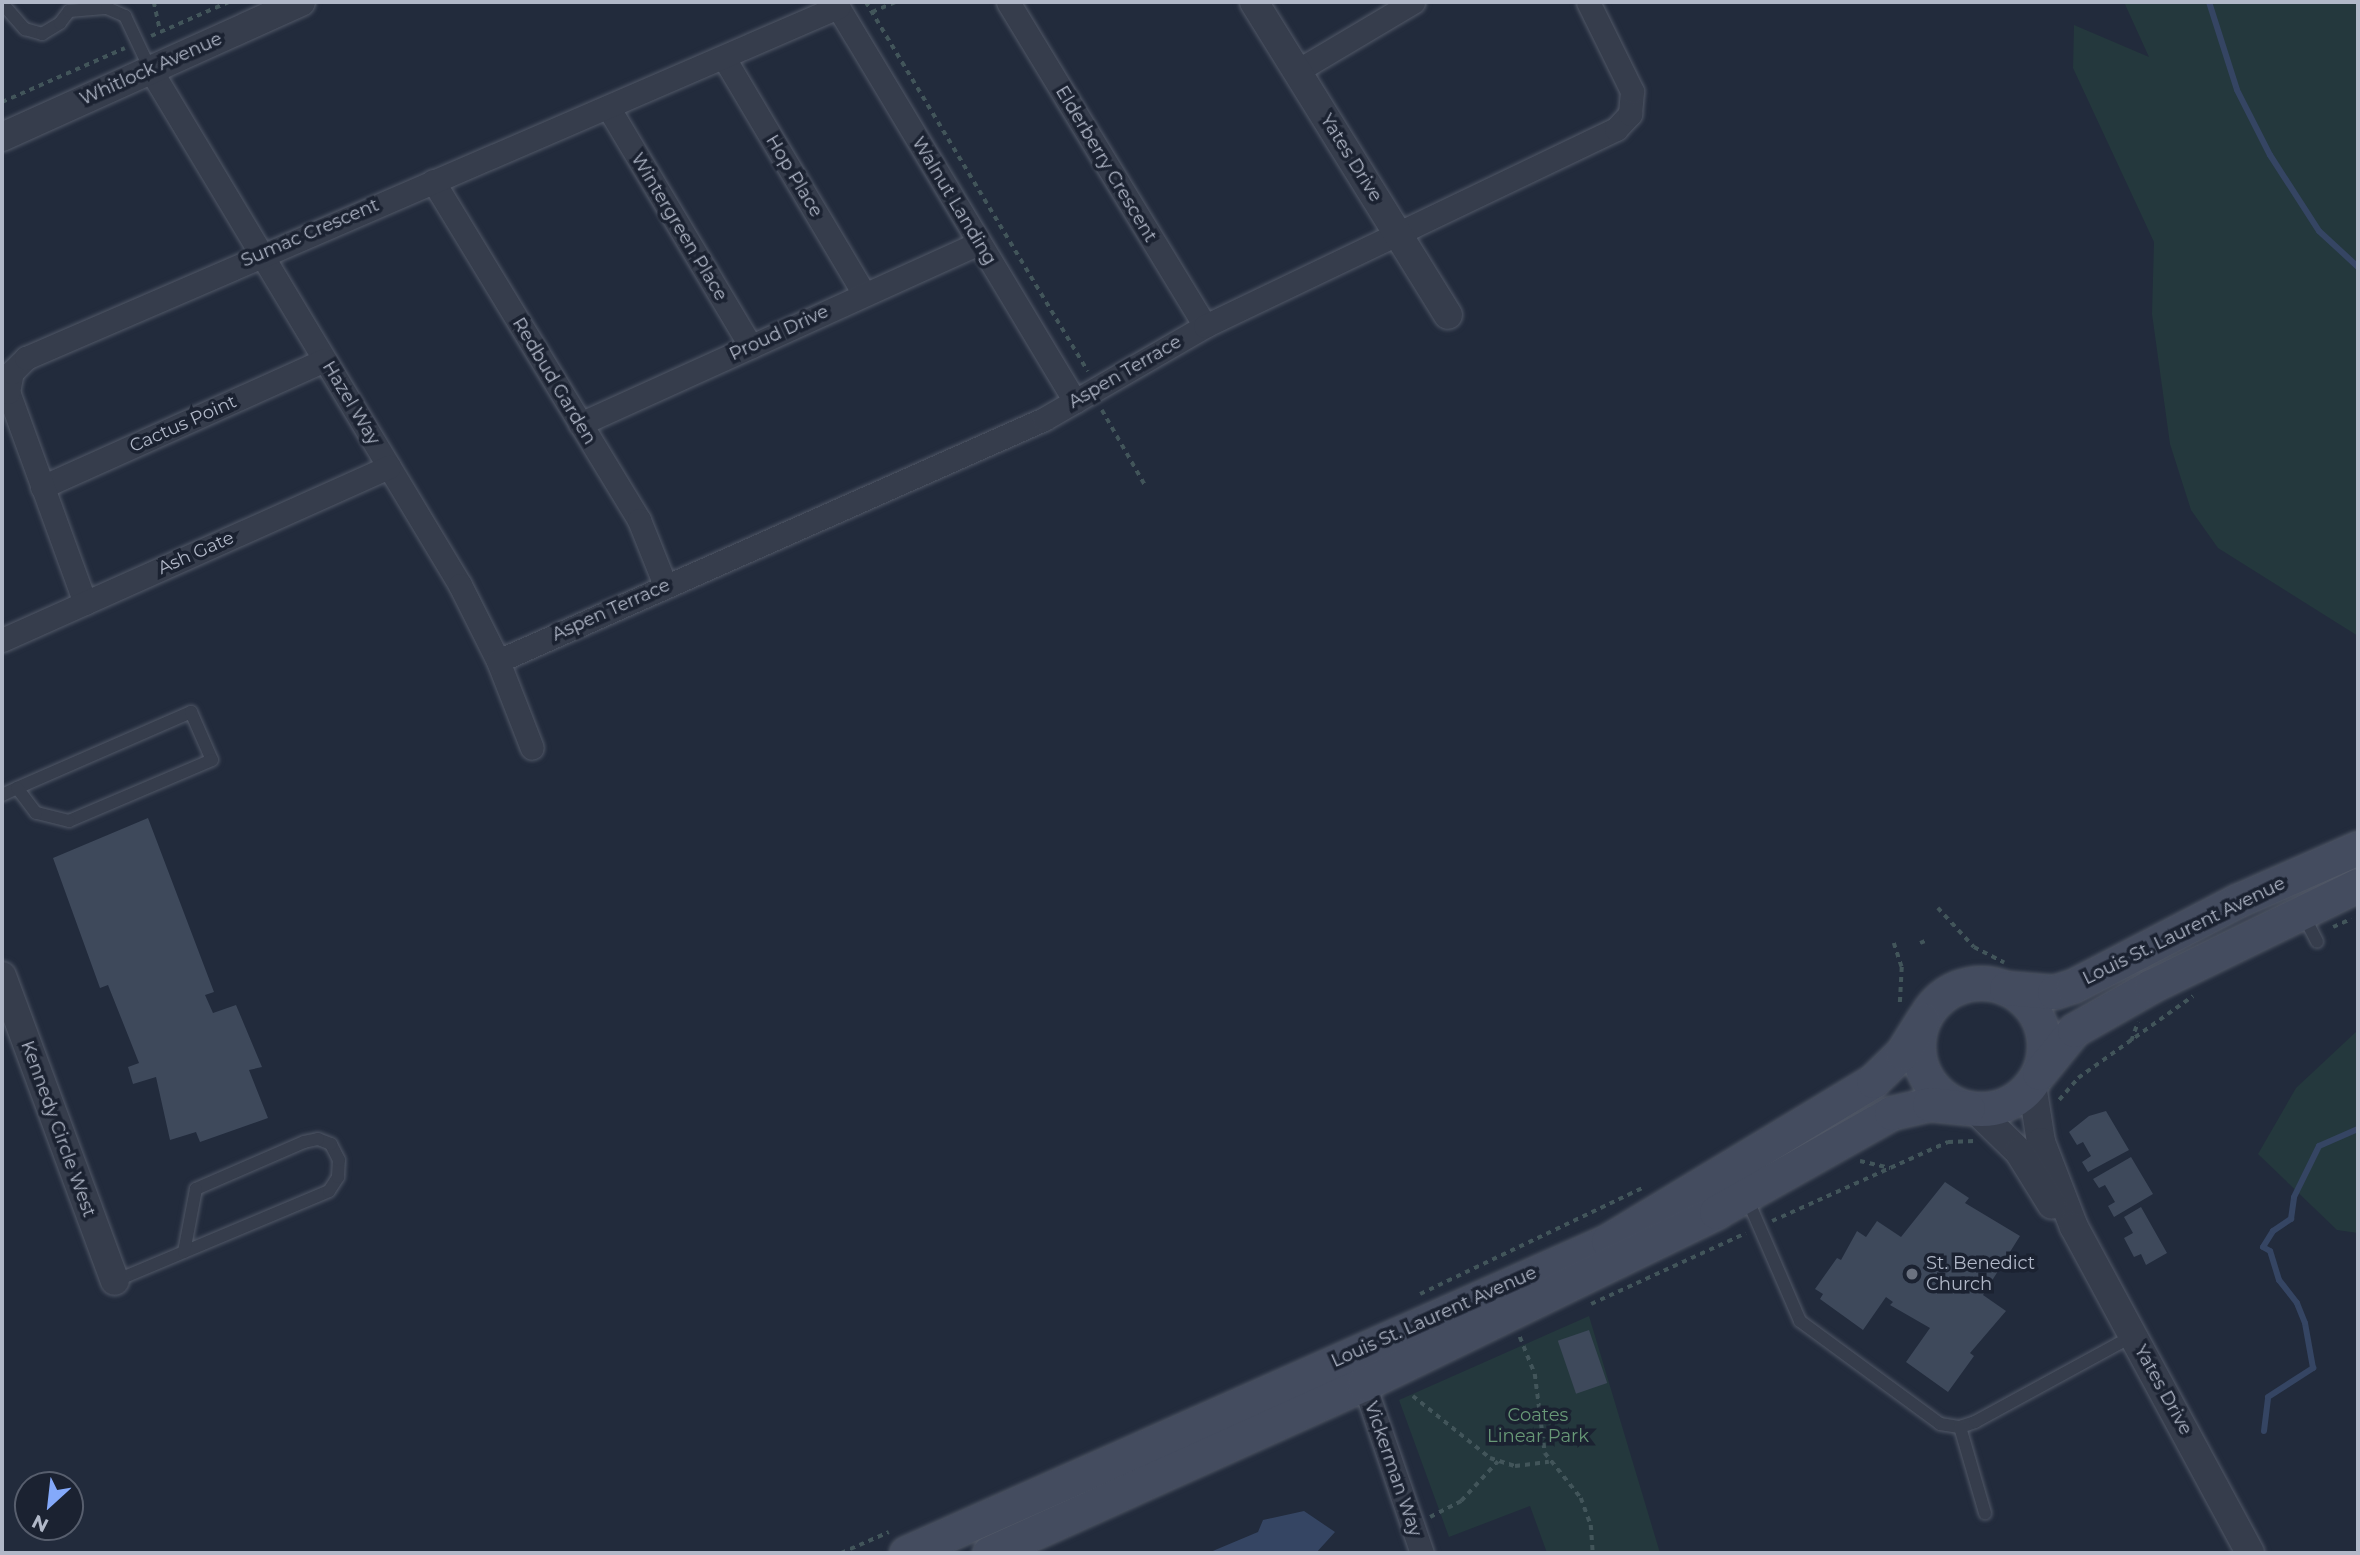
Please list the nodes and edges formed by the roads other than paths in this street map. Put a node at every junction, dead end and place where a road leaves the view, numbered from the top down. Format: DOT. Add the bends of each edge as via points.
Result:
graph roads {
  1 [pos="1007,2"];
  2 [pos="1254,2"];
  3 [pos="1413,2"];
  4 [pos="1588,2"];
  5 [pos="2,3"];
  6 [pos="288,4"];
  7 [pos="836,4"];
  8 [pos="68,6"];
  9 [pos="724,58"];
  10 [pos="150,69"];
  11 [pos="1297,71"];
  12 [pos="608,107"];
  13 [pos="2,137"];
  14 [pos="433,181"];
  15 [pos="1397,233"];
  16 [pos="979,243"];
  17 [pos="260,253"];
  18 [pos="864,293"];
  19 [pos="1448,315"];
  20 [pos="1205,326"];
  21 [pos="751,347"];
  22 [pos="324,360"];
  23 [pos="1074,401"];
  24 [pos="580,424"];
  25 [pos="389,467"];
  26 [pos="42,487"];
  27 [pos="665,585"];
  28 [pos="85,603"];
  29 [pos="2,640"];
  30 [pos="498,661"];
  31 [pos="532,748"];
  32 [pos="18,788"];
  33 [pos="2,794"];
  34 [pos="2358,848"];
  35 [pos="2358,884"];
  36 [pos="2,976"];
  37 [pos="2007,976"];
  38 [pos="1909,1018"];
  39 [pos="2035,1079"];
  40 [pos="1972,1109"];
  41 [pos="1746,1196"];
  42 [pos="2074,1227"];
  43 [pos="184,1252"];
  44 [pos="115,1282"];
  45 [pos="2134,1336"];
  46 [pos="1364,1384"];
  47 [pos="1960,1427"];
  48 [pos="1985,1513"];
  49 [pos="898,1542"];
  50 [pos="989,1553"];
  51 [pos="1422,1553"];
  52 [pos="2250,1553"];
  1 -- 20 [label="street, Elderberry Crescent"];
  2 -- 11 [label="street, Yates Drive"];
  3 -- 11 [label="street"];
  4 -- 15 [label="street, Aspen Terrace" via="1632,91 1630,114 1616,129"];
  5 -- 8 [label="lane" via="24,29 41,34 60,23"];
  6 -- 10 [label="street, Whitlock Avenue"];
  7 -- 9 [label="street, Sumac Crescent"];
  7 -- 16 [label="street, Walnut Landing"];
  8 -- 10 [label="lane" via="107,8 125,16"];
  9 -- 12 [label="street, Sumac Crescent"];
  9 -- 18 [label="street, Hop Place"];
  10 -- 13 [label="street, Whitlock Avenue"];
  10 -- 17 [label="street, Hazel Way"];
  11 -- 15 [label="street, Yates Drive"];
  12 -- 14 [label="street, Sumac Crescent"];
  12 -- 21 [label="street, Wintergreen Place"];
  14 -- 17 [label="street, Sumac Crescent"];
  14 -- 24 [label="street, Redbud Garden"];
  15 -- 19 [label="street, Yates Drive"];
  15 -- 20 [label="street, Aspen Terrace"];
  16 -- 18 [label="street, Proud Drive"];
  16 -- 23 [label="street, Walnut Landing"];
  17 -- 22 [label="street, Hazel Way"];
  17 -- 26 [label="street, Sumac Crescent" via="26,358 12,372 8,392"];
  18 -- 21 [label="street, Proud Drive"];
  20 -- 23 [label="street, Aspen Terrace"];
  21 -- 24 [label="street, Proud Drive"];
  22 -- 25 [label="street, Hazel Way"];
  22 -- 26 [label="street, Cactus Point"];
  23 -- 27 [label="street, Aspen Terrace" via="1044,419"];
  24 -- 27 [label="street, Redbud Garden" via="639,520"];
  25 -- 28 [label="street, Ash Gate"];
  25 -- 30 [label="street, Hazel Way" via="460,585"];
  26 -- 28 [label="street, Sumac Crescent"];
  27 -- 30 [label="street, Aspen Terrace"];
  28 -- 29 [label="street, Ash Gate"];
  30 -- 31 [label="street, Hazel Way"];
  32 -- 32 [label="lane" via="36,813 69,821 212,760 191,712"];
  32 -- 33 [label="lane"];
  34 -- 37 [label="main road, Louis St. Laurent Avenue" via="2238,901 2073,986 2054,992"];
  35 -- 39 [label="main road, Louis St. Laurent Avenue" via="2310,928 2074,1030"];
  36 -- 44 [label="street, Kennedy Circle West"];
  37 -- 38 [label="main road" via="1955,988"];
  37 -- 39 [label="main road" via="2039,1024 2044,1054"];
  38 -- 40 [label="main road" via="1929,1082 1952,1102"];
  38 -- 49 [label="main road, Louis St. Laurent Avenue" via="1902,1053 1873,1081 1608,1241"];
  39 -- 40 [label="main road" via="2010,1104"];
  39 -- 42 [label="street, Yates Drive" via="2041,1142"];
  40 -- 41 [label="main road, Louis St. Laurent Avenue" via="1929,1104 1900,1109"];
  40 -- 42 [label="street, Yates Drive" via="2018,1152 2053,1206"];
  41 -- 46 [label="main road, Louis St. Laurent Avenue"];
  41 -- 47 [label="lane" via="1807,1328 1931,1419"];
  42 -- 45 [label="street, Yates Drive"];
  43 -- 43 [label="lane" via="329,1191 338,1177 339,1160 331,1144 318,1139 304,1142 196,1189"];
  43 -- 44 [label="lane"];
  45 -- 47 [label="lane"];
  45 -- 52 [label="street, Yates Drive"];
  46 -- 50 [label="main road, Louis St. Laurent Avenue"];
  46 -- 51 [label="street, Vickerman Way"];
  47 -- 48 [label="lane"];
}
